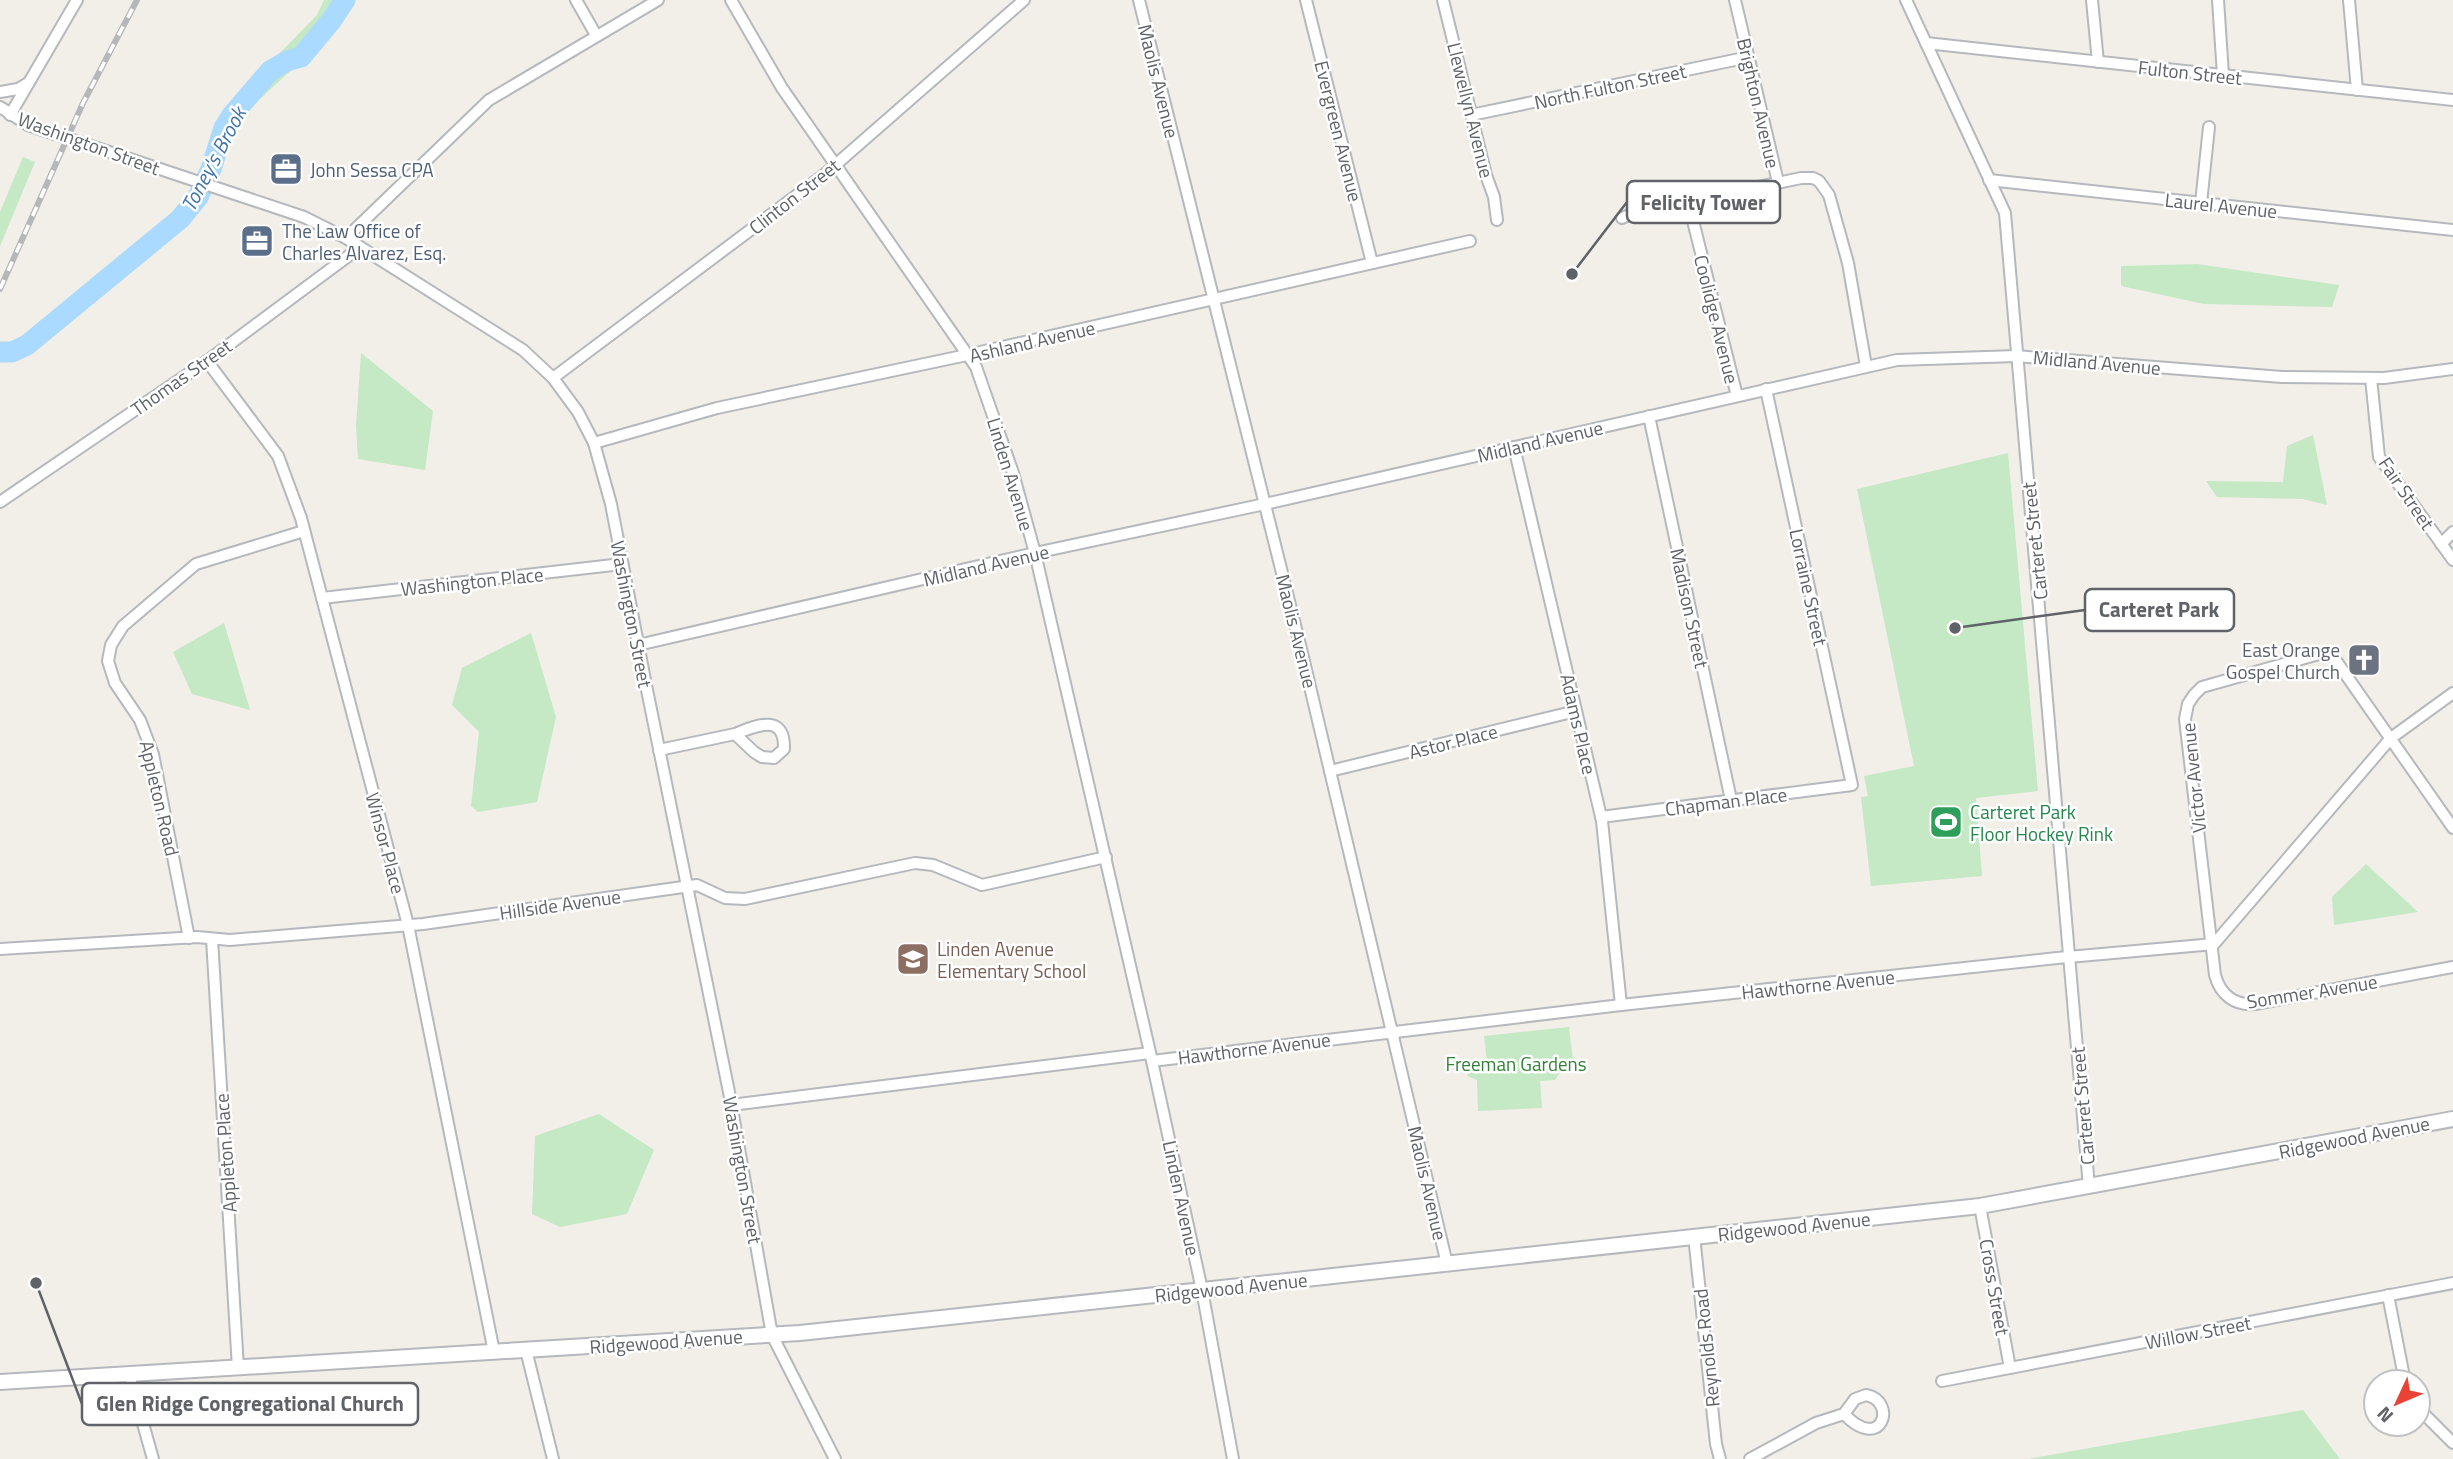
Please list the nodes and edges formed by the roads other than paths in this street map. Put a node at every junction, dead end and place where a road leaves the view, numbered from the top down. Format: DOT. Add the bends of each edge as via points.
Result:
graph roads {
  1 [pos="77,0"];
  2 [pos="576,0"];
  3 [pos="658,0"];
  4 [pos="731,0"];
  5 [pos="1024,0"];
  6 [pos="1139,0"];
  7 [pos="1306,0"];
  8 [pos="1443,0"];
  9 [pos="1735,0"];
  10 [pos="1906,0"];
  11 [pos="2092,0"];
  12 [pos="2218,0"];
  13 [pos="2349,0"];
  14 [pos="596,35"];
  15 [pos="1926,43"];
  16 [pos="1749,57"];
  17 [pos="2098,62"];
  18 [pos="2223,75"];
  19 [pos="30,82"];
  20 [pos="2357,90"];
  21 [pos="0,92"];
  22 [pos="2453,100"];
  23 [pos="0,107"];
  24 [pos="10,115"];
  25 [pos="1471,115"];
  26 [pos="2209,127"];
  27 [pos="836,165"];
  28 [pos="1989,180"];
  29 [pos="1778,182"];
  30 [pos="1688,201"];
  31 [pos="2201,203"];
  32 [pos="1622,218"];
  33 [pos="1497,220"];
  34 [pos="2453,230"];
  35 [pos="346,238"];
  36 [pos="1470,240"];
  37 [pos="359,248"];
  38 [pos="1372,263"];
  39 [pos="1214,299"];
  40 [pos="967,355"];
  41 [pos="2016,356"];
  42 [pos="207,360"];
  43 [pos="1866,366"];
  44 [pos="2453,369"];
  45 [pos="553,377"];
  46 [pos="2371,377"];
  47 [pos="1766,389"];
  48 [pos="1737,396"];
  49 [pos="1649,416"];
  50 [pos="594,443"];
  51 [pos="1514,447"];
  52 [pos="0,502"];
  53 [pos="1265,504"];
  54 [pos="304,531"];
  55 [pos="2453,532"];
  56 [pos="2441,544"];
  57 [pos="1035,553"];
  58 [pos="2453,561"];
  59 [pos="622,564"];
  60 [pos="322,598"];
  61 [pos="638,645"];
  62 [pos="2453,692"];
  63 [pos="1576,711"];
  64 [pos="734,734"];
  65 [pos="2391,738"];
  66 [pos="659,750"];
  67 [pos="1330,771"];
  68 [pos="1852,785"];
  69 [pos="1731,800"];
  70 [pos="1601,817"];
  71 [pos="2453,828"];
  72 [pos="1106,857"];
  73 [pos="687,886"];
  74 [pos="408,925"];
  75 [pos="189,938"];
  76 [pos="212,939"];
  77 [pos="2211,944"];
  78 [pos="0,949"];
  79 [pos="2069,956"];
  80 [pos="2453,967"];
  81 [pos="1620,1005"];
  82 [pos="1392,1032"];
  83 [pos="1151,1057"];
  84 [pos="731,1105"];
  85 [pos="2453,1119"];
  86 [pos="2089,1187"];
  87 [pos="1980,1206"];
  88 [pos="1694,1236"];
  89 [pos="1447,1264"];
  90 [pos="2453,1283"];
  91 [pos="1202,1290"];
  92 [pos="2388,1295"];
  93 [pos="772,1335"];
  94 [pos="526,1350"];
  95 [pos="494,1352"];
  96 [pos="238,1368"];
  97 [pos="2010,1368"];
  98 [pos="2402,1368"];
  99 [pos="129,1374"];
  100 [pos="1942,1381"];
  101 [pos="0,1382"];
  102 [pos="1844,1414"];
  103 [pos="2432,1422"];
  104 [pos="2453,1443"];
  105 [pos="153,1459"];
  106 [pos="553,1459"];
  107 [pos="835,1459"];
  108 [pos="1233,1459"];
  109 [pos="1720,1459"];
  110 [pos="1750,1459"];
  1 -- 19 [label="street"];
  2 -- 14 [label="street"];
  3 -- 14 [label="street"];
  4 -- 27 [label="street, Linden Avenue" via="782,88"];
  5 -- 27 [label="street, Clinton Street"];
  6 -- 39 [label="street, Maolis Avenue"];
  7 -- 38 [label="street, Evergreen Avenue"];
  8 -- 25 [label="street, Llewellyn Avenue"];
  9 -- 16 [label="street, Brighton Avenue"];
  10 -- 15 [label="street, Carteret Street"];
  11 -- 17 [label="street"];
  12 -- 18 [label="street"];
  13 -- 20 [label="street"];
  14 -- 35 [label="street" via="489,100"];
  15 -- 17 [label="street, Fulton Street"];
  15 -- 28 [label="street, Carteret Street"];
  16 -- 25 [label="street, North Fulton Street"];
  16 -- 29 [label="street, Brighton Avenue"];
  17 -- 18 [label="street, Fulton Street"];
  18 -- 20 [label="street, Fulton Street"];
  19 -- 21 [label="street, Washington Street"];
  19 -- 24 [label="street"];
  20 -- 22 [label="street, Fulton Street"];
  23 -- 24 [label="street, Washington Street"];
  24 -- 35 [label="street, Washington Street" via="28,125 304,217"];
  25 -- 33 [label="street, Llewellyn Avenue"];
  26 -- 31 [label="street"];
  27 -- 40 [label="street, Linden Avenue"];
  27 -- 45 [label="street, Clinton Street"];
  28 -- 31 [label="street, Laurel Avenue"];
  28 -- 41 [label="street, Carteret Street" via="2005,213"];
  29 -- 30 [label="street"];
  29 -- 43 [label="street, Brighton Avenue" via="1808,177 1827,190 1848,263"];
  30 -- 32 [label="street"];
  30 -- 48 [label="street, Coolidge Avenue"];
  31 -- 34 [label="street, Laurel Avenue"];
  35 -- 37 [label="street, Washington Street"];
  36 -- 38 [label="street, Ashland Avenue"];
  37 -- 42 [label="street, Thomas Street"];
  37 -- 45 [label="street, Washington Street" via="523,350"];
  38 -- 39 [label="street, Ashland Avenue"];
  39 -- 40 [label="street, Ashland Avenue"];
  39 -- 53 [label="street, Maolis Avenue"];
  40 -- 50 [label="street, Ashland Avenue" via="718,408"];
  40 -- 57 [label="street, Linden Avenue" via="976,367 1013,473"];
  41 -- 43 [label="street, Midland Avenue" via="1898,360"];
  41 -- 46 [label="street, Midland Avenue" via="2282,377"];
  41 -- 79 [label="street, Carteret Street"];
  42 -- 52 [label="street, Thomas Street"];
  42 -- 54 [label="street, Winsor Place" via="278,456"];
  43 -- 47 [label="street, Midland Avenue"];
  44 -- 46 [label="street, Midland Avenue"];
  45 -- 50 [label="street, Washington Street"];
  46 -- 56 [label="street, Fair Street" via="2379,457"];
  47 -- 48 [label="street, Midland Avenue"];
  47 -- 68 [label="street, Lorraine Street"];
  48 -- 49 [label="street, Midland Avenue"];
  49 -- 51 [label="street, Midland Avenue"];
  49 -- 69 [label="street, Madison Street"];
  50 -- 59 [label="street, Washington Street"];
  51 -- 53 [label="street, Midland Avenue"];
  51 -- 63 [label="street, Adams Place"];
  53 -- 57 [label="street, Midland Avenue"];
  53 -- 67 [label="street, Maolis Avenue"];
  54 -- 60 [label="street, Winsor Place"];
  54 -- 75 [label="street, Appleton Road" via="195,565 123,626 111,645 108,661 116,683 140,720 153,754"];
  55 -- 56 [label="street"];
  56 -- 58 [label="street, Fair Street"];
  57 -- 61 [label="street, Midland Avenue"];
  57 -- 72 [label="street, Linden Avenue"];
  59 -- 60 [label="street, Washington Place"];
  59 -- 61 [label="street, Washington Street"];
  60 -- 74 [label="street, Winsor Place"];
  61 -- 66 [label="street, Washington Street"];
  62 -- 65 [label="street"];
  63 -- 67 [label="street, Astor Place"];
  63 -- 70 [label="street, Adams Place"];
  64 -- 66 [label="street"];
  65 -- 71 [label="street"];
  65 -- 77 [label="street"];
  65 -- 77 [label="street, Victor Avenue" via="2332,655 2325,652 2211,683 2194,695 2185,719"];
  66 -- 73 [label="street, Washington Street"];
  67 -- 82 [label="street, Maolis Avenue"];
  68 -- 69 [label="street, Chapman Place"];
  69 -- 70 [label="street, Chapman Place"];
  70 -- 81 [label="street, Adams Place"];
  72 -- 73 [label="street, Hillside Avenue" via="982,885 933,865 915,863 745,899 726,898 697,884"];
  72 -- 83 [label="street, Linden Avenue"];
  73 -- 74 [label="street, Hillside Avenue"];
  73 -- 84 [label="street, Washington Street"];
  74 -- 76 [label="street, Hillside Avenue"];
  74 -- 95 [label="street, Winsor Place"];
  75 -- 76 [label="street, Hillside Avenue"];
  75 -- 78 [label="street, Hillside Avenue"];
  76 -- 96 [label="street, Appleton Place"];
  77 -- 79 [label="street, Hawthorne Avenue"];
  77 -- 80 [label="street, Sommer Avenue" via="2219,987 2232,1000 2248,1004"];
  79 -- 81 [label="street, Hawthorne Avenue"];
  79 -- 86 [label="street, Carteret Street"];
  81 -- 82 [label="street, Hawthorne Avenue"];
  82 -- 83 [label="street, Hawthorne Avenue"];
  82 -- 89 [label="street, Maolis Avenue"];
  83 -- 84 [label="street, Hawthorne Avenue"];
  83 -- 91 [label="street, Linden Avenue"];
  84 -- 93 [label="street, Washington Street"];
  85 -- 86 [label="street, Ridgewood Avenue"];
  86 -- 87 [label="street, Ridgewood Avenue"];
  87 -- 88 [label="street, Ridgewood Avenue"];
  87 -- 97 [label="street, Cross Street"];
  88 -- 89 [label="street, Ridgewood Avenue"];
  88 -- 109 [label="street, Reynolds Road"];
  89 -- 91 [label="street, Ridgewood Avenue"];
  90 -- 92 [label="street, Willow Street"];
  91 -- 93 [label="street, Ridgewood Avenue"];
  91 -- 108 [label="street, Linden Avenue"];
  92 -- 97 [label="street, Willow Street"];
  92 -- 98 [label="street"];
  93 -- 94 [label="street, Ridgewood Avenue"];
  93 -- 107 [label="street, Washington Street"];
  94 -- 95 [label="street, Ridgewood Avenue"];
  94 -- 106 [label="street"];
  95 -- 96 [label="street, Ridgewood Avenue"];
  96 -- 99 [label="street, Ridgewood Avenue"];
  97 -- 100 [label="street, Willow Street"];
  99 -- 101 [label="street, Ridgewood Avenue"];
  99 -- 105 [label="street"];
  102 -- 110 [label="street" via="1815,1423"];
  103 -- 104 [label="street"];
}
